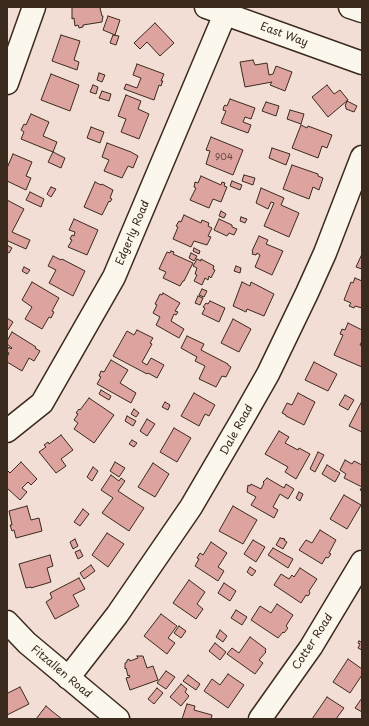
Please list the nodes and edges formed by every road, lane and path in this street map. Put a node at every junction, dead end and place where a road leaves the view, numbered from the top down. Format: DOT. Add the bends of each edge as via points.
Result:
graph roads {
  1 [pos="34,7"];
  2 [pos="350,7"];
  3 [pos="216,10"];
  4 [pos="362,11"];
  5 [pos="362,63"];
  6 [pos="7,83"];
  7 [pos="362,157"];
  8 [pos="7,431"];
  9 [pos="362,562"];
  10 [pos="7,622"];
  11 [pos="68,678"];
  12 [pos="118,719"];
  13 [pos="260,719"];
  1 -- 6 [label="street"];
  2 -- 4 [label="street"];
  3 -- 5 [label="street, East Way"];
  3 -- 8 [label="street, Edgerly Road" via="114,277 42,403"];
  7 -- 11 [label="street, Dale Road" via="325,253 268,374 191,507 117,615"];
  9 -- 13 [label="street, Cotter Road" via="311,647"];
  10 -- 11 [label="street, Fitzallen Road"];
  11 -- 12 [label="street, Fitzallen Road"];
}
